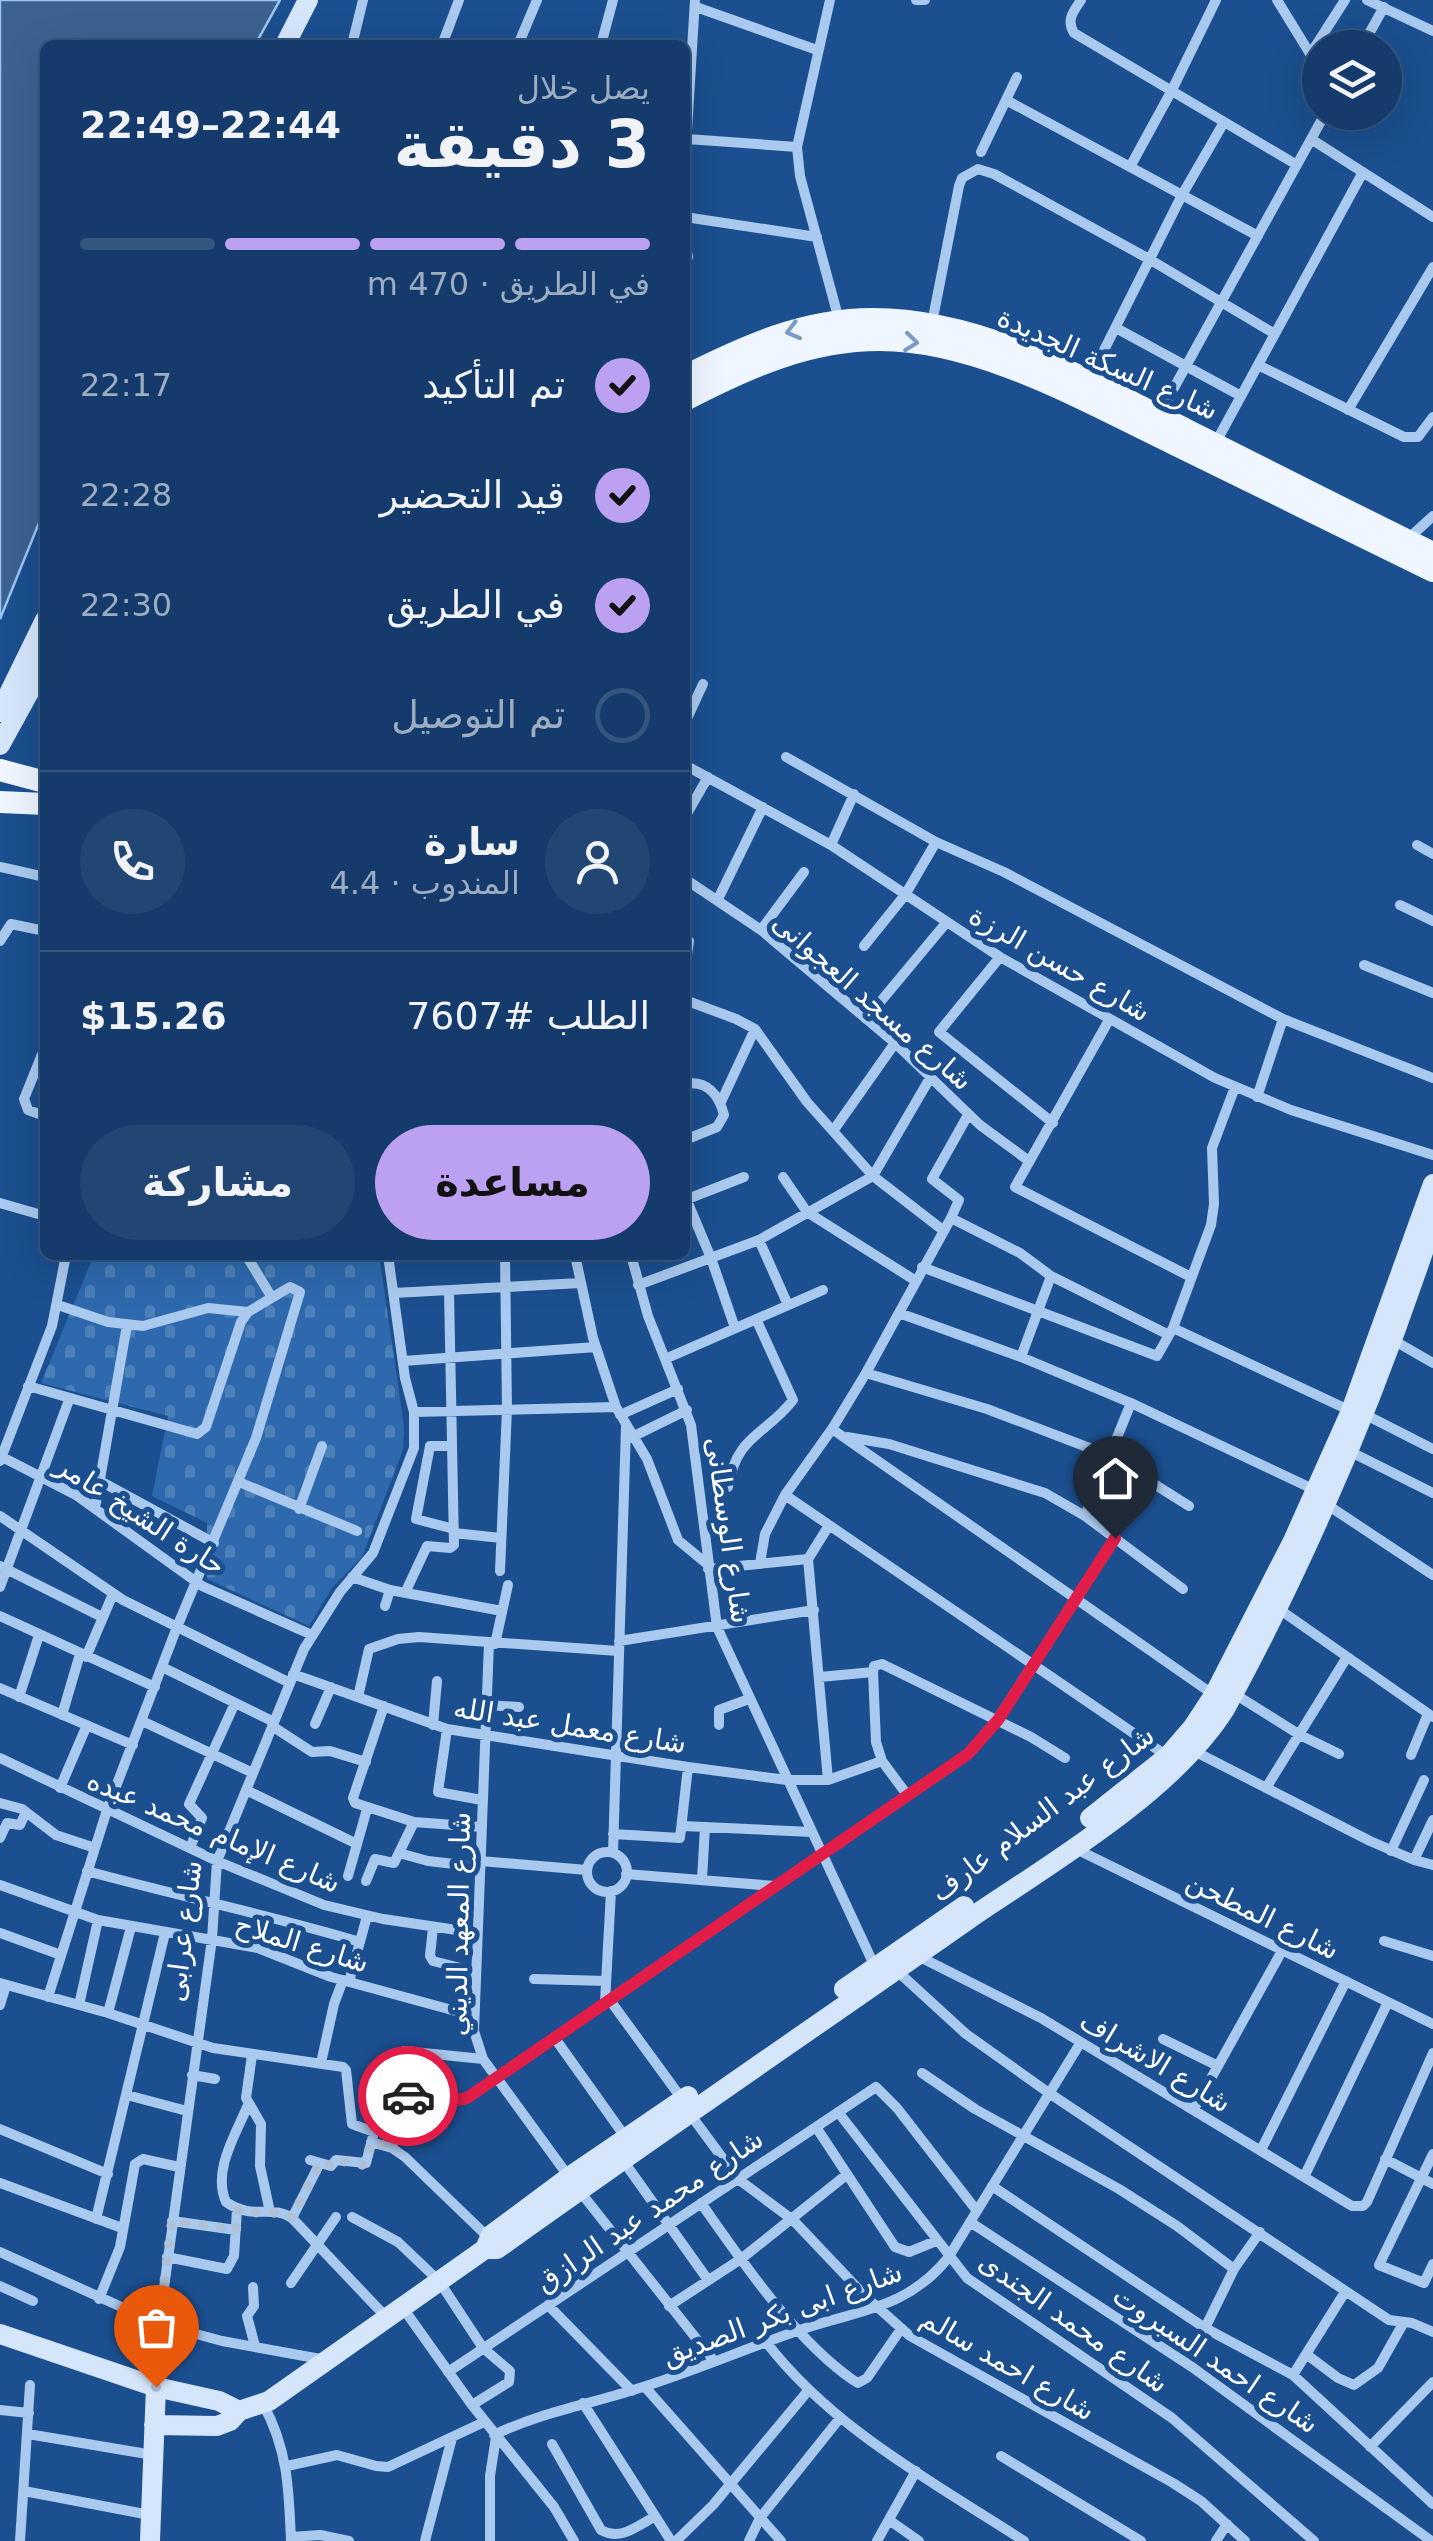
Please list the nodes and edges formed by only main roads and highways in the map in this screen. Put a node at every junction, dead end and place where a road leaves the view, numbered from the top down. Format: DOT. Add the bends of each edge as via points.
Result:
graph roads {
  1 [pos="690,374"];
  2 [pos="1084,390"];
  3 [pos="690,398"];
  4 [pos="1433,553"];
  5 [pos="1433,571"];
  6 [pos="0,770"];
  7 [pos="40,781"];
  8 [pos="0,802"];
  9 [pos="40,804"];
  2 -- 1 [label="main road, شارع السكة الجديدة, one-way" via="990,342 901,320 839,321 759,341"];
  3 -- 2 [label="main road, شارع السكة الجديدة, one-way" via="791,353 881,340 959,351"];
  2 -- 4 [label="main road, شارع السكة الجديدة" via="1159,416"];
  2 -- 5 [label="main road, شارع السكة الجديدة"];
  6 -- 7 [label="main road"];
  8 -- 9 [label="main road"];
}
